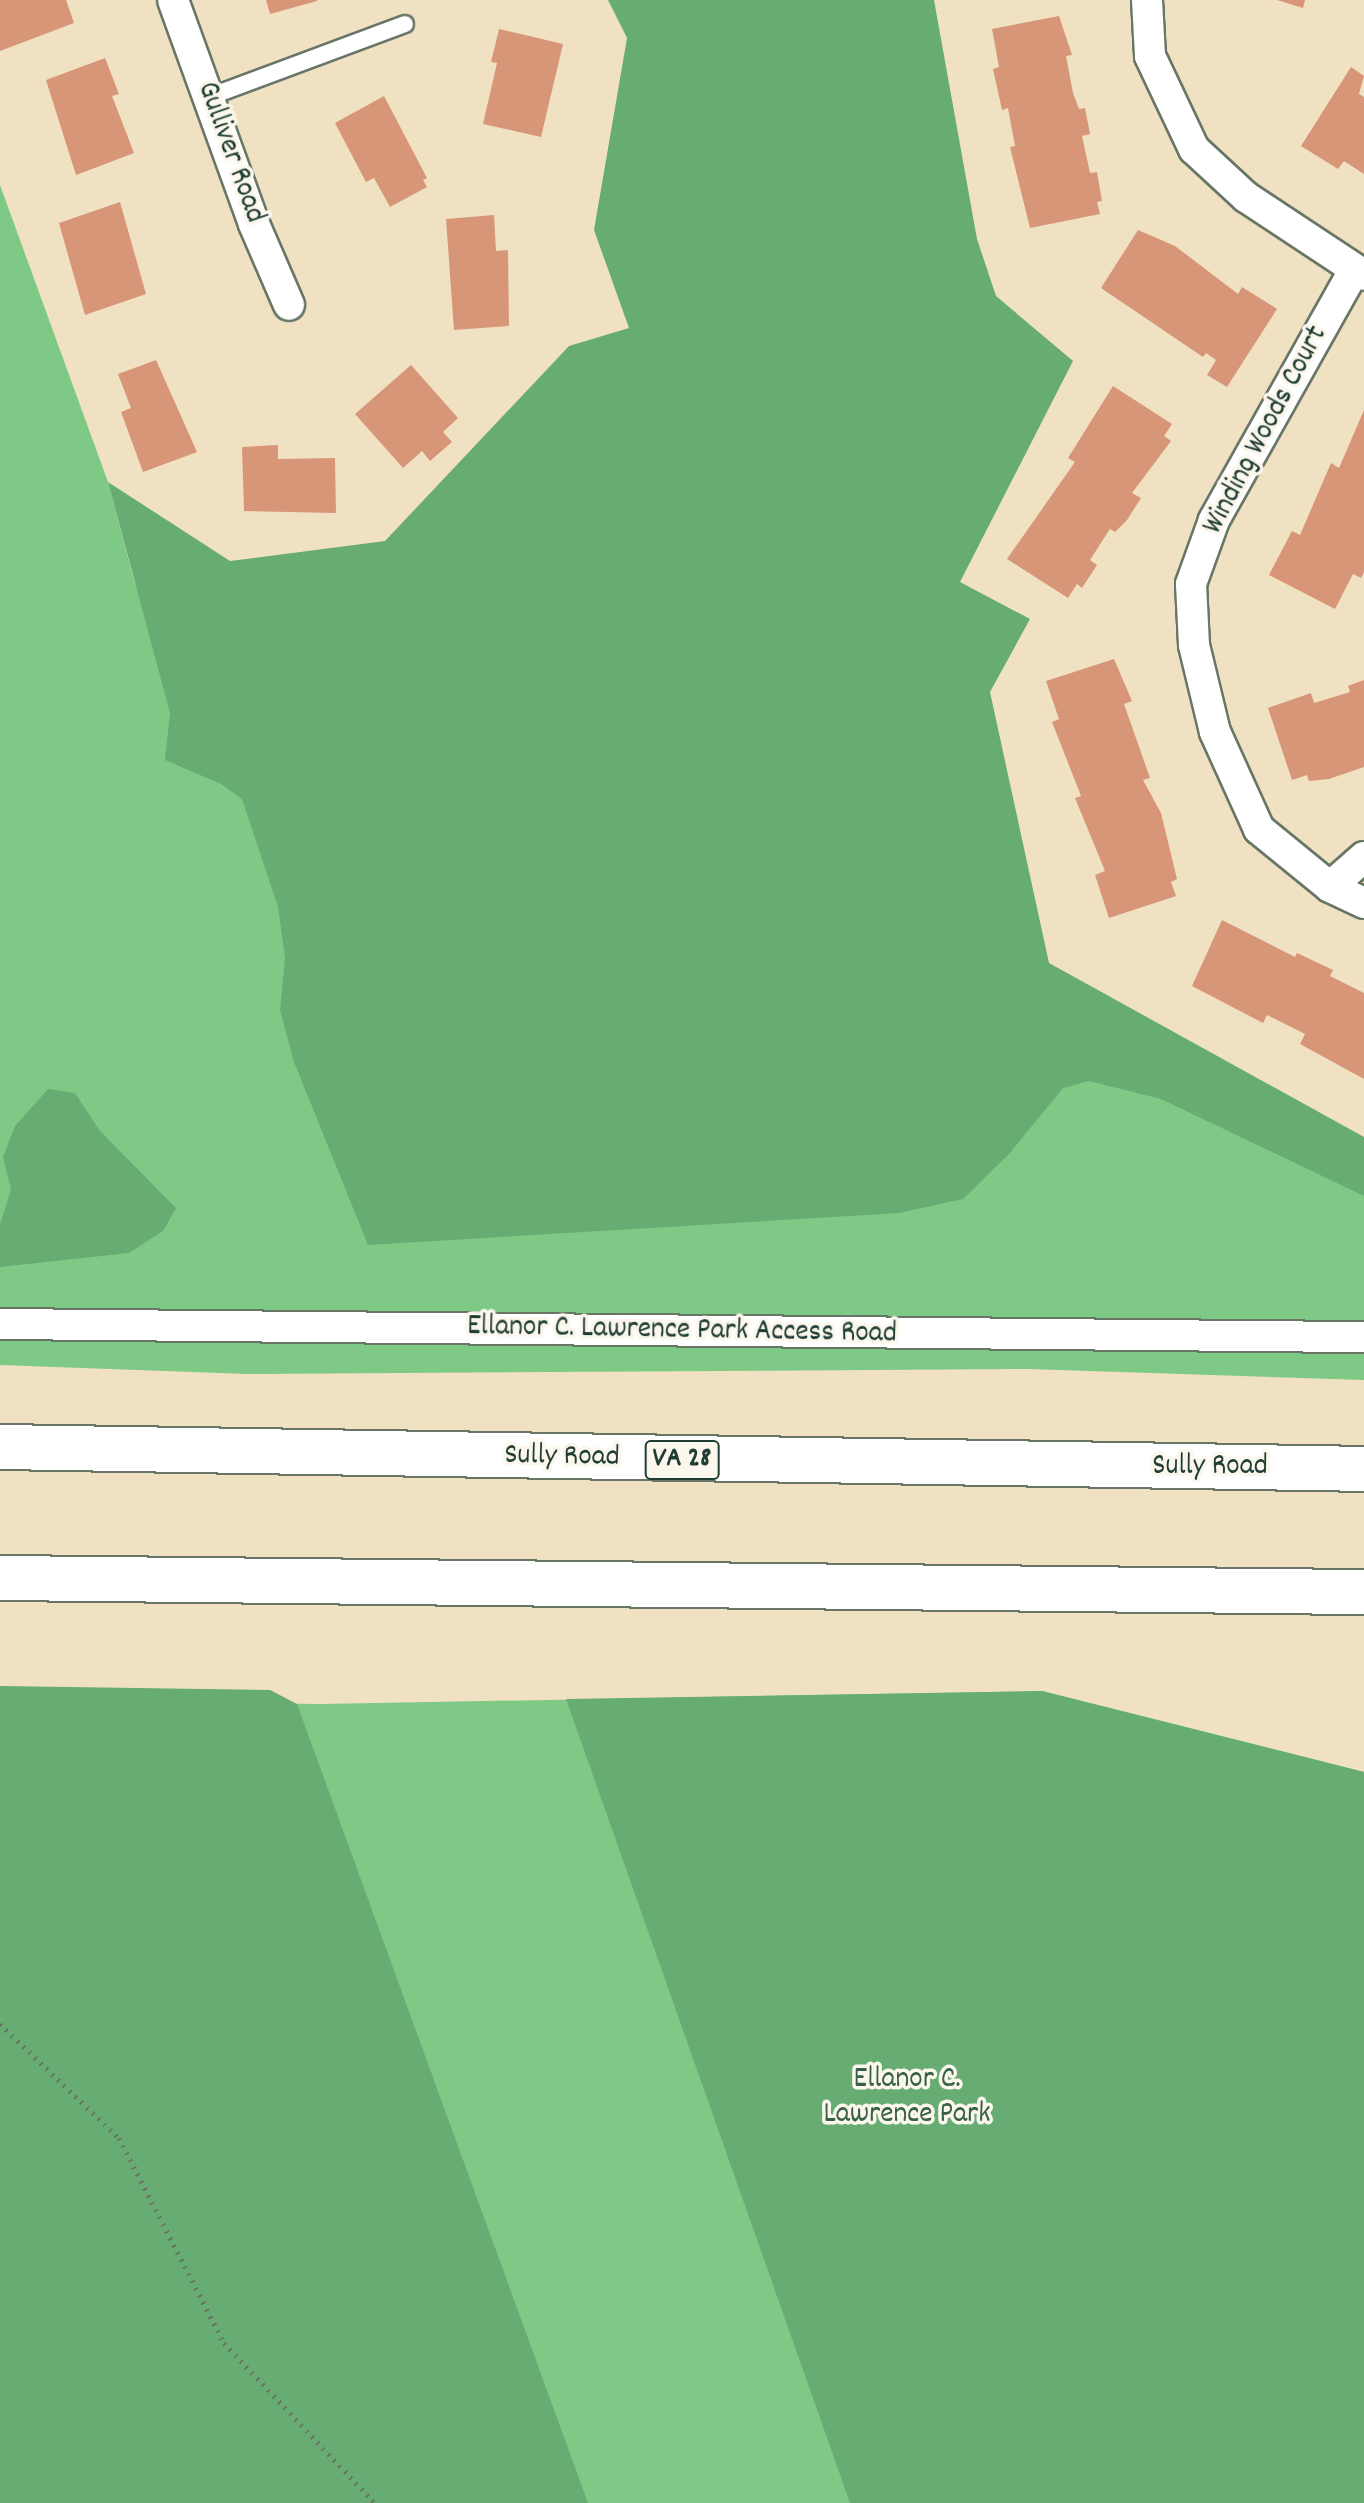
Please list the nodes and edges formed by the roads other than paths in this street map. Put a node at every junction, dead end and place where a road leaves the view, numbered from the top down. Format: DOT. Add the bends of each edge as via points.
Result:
graph roads {
  1 [pos="173,0"];
  2 [pos="1147,0"];
  3 [pos="405,24"];
  4 [pos="209,97"];
  5 [pos="1359,273"];
  6 [pos="289,305"];
  7 [pos="1364,857"];
  8 [pos="1330,887"];
  9 [pos="1364,903"];
  10 [pos="0,1324"];
  11 [pos="1364,1337"];
  12 [pos="0,1447"];
  13 [pos="1364,1469"];
  14 [pos="0,1578"];
  15 [pos="1364,1592"];
  1 -- 4 [label="street, Gulliver Road"];
  2 -- 5 [label="street" via="1150,56 1194,149 1246,197"];
  3 -- 4 [label="lane"];
  4 -- 6 [label="street, Gulliver Road"];
  5 -- 8 [label="street, Winding Woods Court" via="1214,520 1191,584 1194,645 1215,732 1259,829"];
  7 -- 8 [label="street"];
  8 -- 9 [label="street, Winding Woods Court"];
  10 -- 11 [label="street, Ellanor C. Lawrence Park Access Road"];
  12 -- 13 [label="highway, Sully Road / VA 28"];
  14 -- 15 [label="highway"];
}
